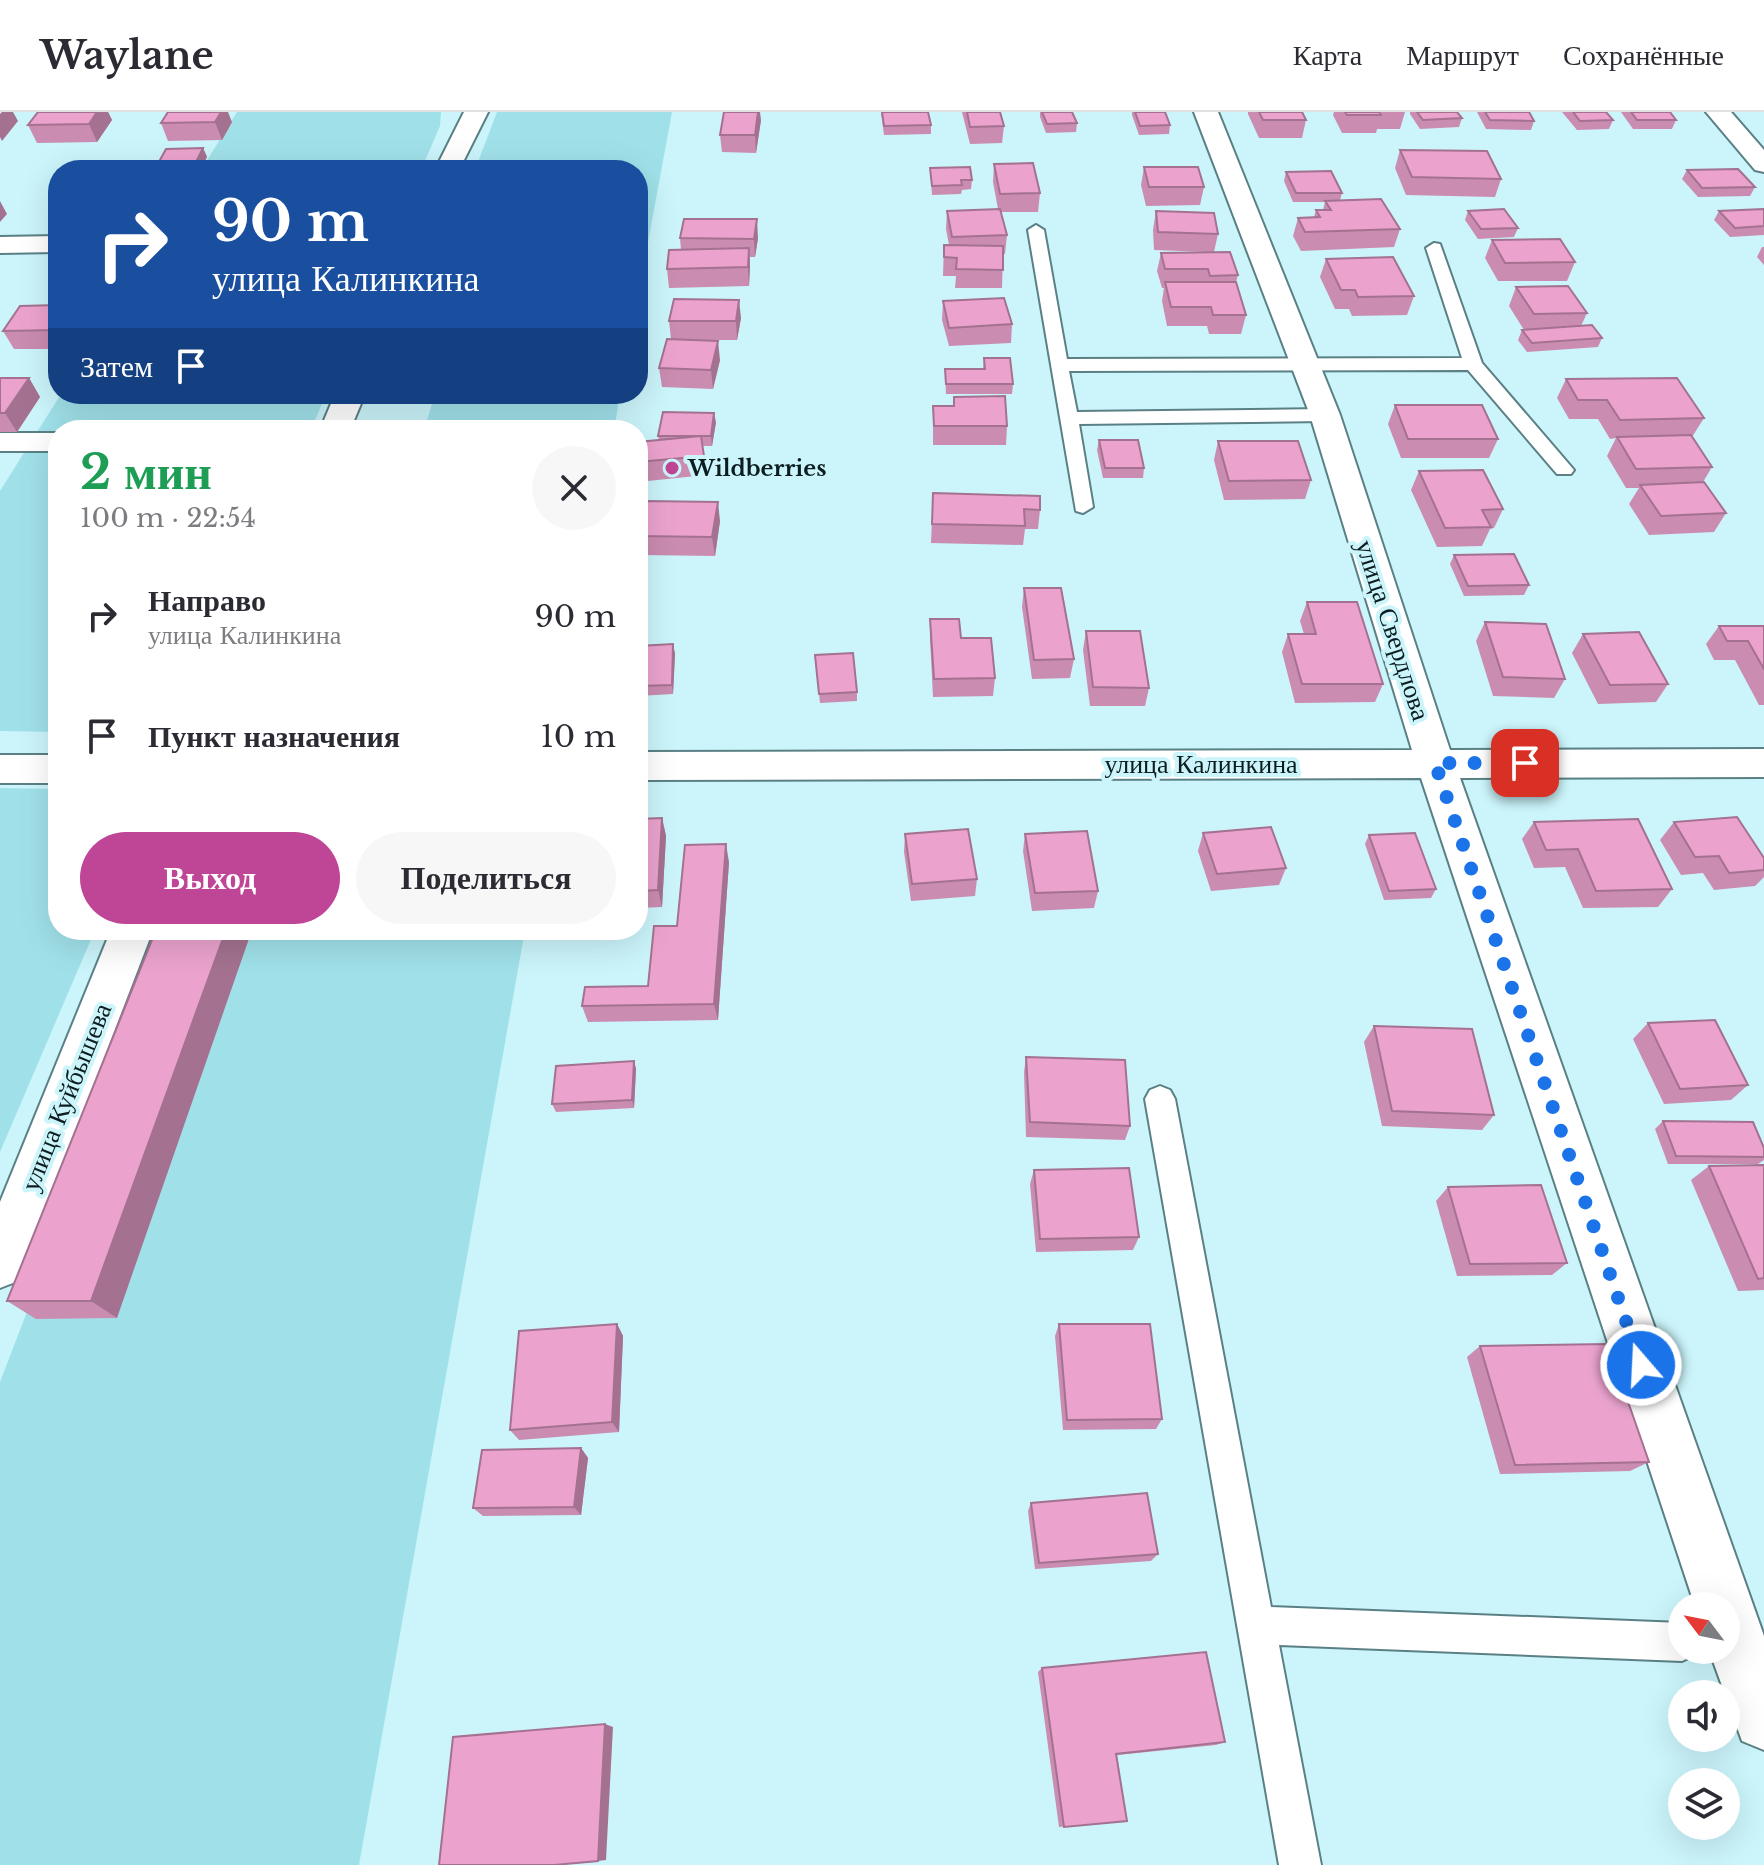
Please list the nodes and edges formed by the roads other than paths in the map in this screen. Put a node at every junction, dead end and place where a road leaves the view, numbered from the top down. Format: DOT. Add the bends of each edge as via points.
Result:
graph roads {
  1 [pos="476,112"];
  2 [pos="1206,112"];
  3 [pos="1718,112"];
  4 [pos="452,160"];
  5 [pos="1764,165"];
  6 [pos="1036,230"];
  7 [pos="48,244"];
  8 [pos="0,245"];
  9 [pos="1434,248"];
  10 [pos="1473,364"];
  11 [pos="1060,365"];
  12 [pos="1307,366"];
  13 [pos="1325,415"];
  14 [pos="1068,418"];
  15 [pos="0,442"];
  16 [pos="48,442"];
  17 [pos="1564,470"];
  18 [pos="1083,507"];
  19 [pos="1435,763"];
  20 [pos="1764,763"];
  21 [pos="648,766"];
  22 [pos="0,769"];
  23 [pos="48,769"];
  24 [pos="128,940"];
  25 [pos="1160,1099"];
  26 [pos="0,1264"];
  27 [pos="1713,1592"];
  28 [pos="1256,1625"];
  29 [pos="1668,1631"];
  30 [pos="1740,1664"];
  31 [pos="1764,1719"];
  32 [pos="1300,1865"];
  1 -- 4 [label="street"];
  2 -- 12 [label="street, улица Свердлова"];
  3 -- 5 [label="street"];
  6 -- 11 [label="lane"];
  7 -- 8 [label="street"];
  9 -- 10 [label="lane"];
  10 -- 12 [label="lane"];
  10 -- 17 [label="lane"];
  11 -- 12 [label="lane"];
  11 -- 14 [label="lane"];
  12 -- 13 [label="street, улица Свердлова"];
  13 -- 14 [label="lane"];
  13 -- 19 [label="street, улица Свердлова"];
  14 -- 18 [label="lane"];
  15 -- 16 [label="street"];
  19 -- 20 [label="street, улица Калинкина"];
  19 -- 21 [label="street, улица Калинкина"];
  19 -- 27 [label="street, улица Свердлова"];
  22 -- 23 [label="street"];
  24 -- 26 [label="street, улица Куйбышева"];
  25 -- 28 [label="lane"];
  28 -- 29 [label="lane"];
  28 -- 32 [label="lane"];
  30 -- 31 [label="street, улица Свердлова"];
}
